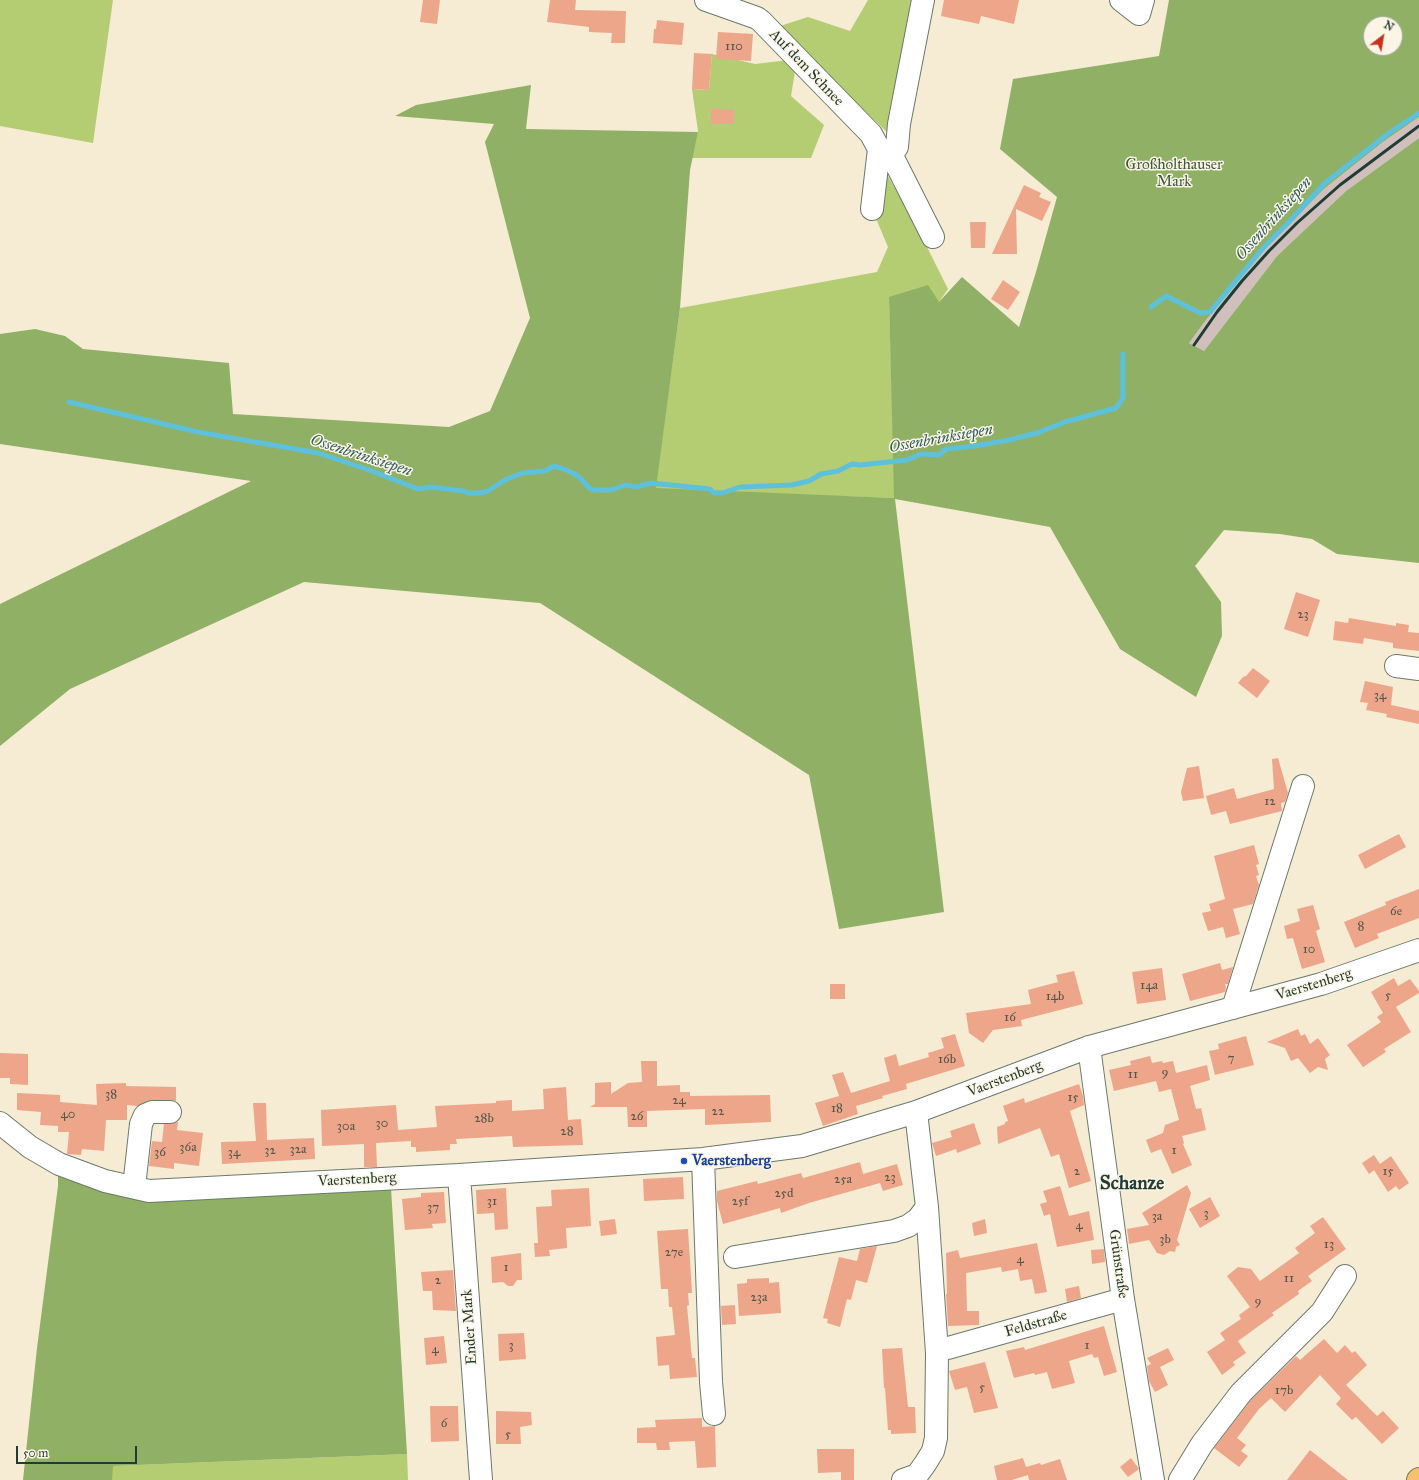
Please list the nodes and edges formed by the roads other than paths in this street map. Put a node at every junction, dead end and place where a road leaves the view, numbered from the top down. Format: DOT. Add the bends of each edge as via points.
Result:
graph roads {
  1 [pos="706,0"];
  2 [pos="923,0"];
  3 [pos="1121,0"];
  4 [pos="1143,0"];
  5 [pos="885,151"];
  6 [pos="872,209"];
  7 [pos="933,238"];
  8 [pos="1396,666"];
  9 [pos="1419,669"];
  10 [pos="1302,786"];
  11 [pos="1419,950"];
  12 [pos="1234,1008"];
  13 [pos="1089,1047"];
  14 [pos="170,1112"];
  15 [pos="916,1112"];
  16 [pos="0,1124"];
  17 [pos="703,1159"];
  18 [pos="459,1175"];
  19 [pos="134,1188"];
  20 [pos="927,1207"];
  21 [pos="735,1256"];
  22 [pos="1345,1276"];
  23 [pos="1123,1299"];
  24 [pos="948,1348"];
  25 [pos="714,1414"];
  26 [pos="481,1480"];
  27 [pos="902,1480"];
  28 [pos="1153,1480"];
  29 [pos="1180,1480"];
  1 -- 5 [label="street, Auf dem Schnee" via="761,21"];
  2 -- 5 [label="street" via="899,124 897,147"];
  3 -- 4 [label="street" via="1139,14"];
  5 -- 6 [label="street"];
  5 -- 7 [label="street, Auf dem Schnee"];
  8 -- 9 [label="street"];
  10 -- 12 [label="street"];
  11 -- 12 [label="street, Vaerstenberg" via="1321,984"];
  12 -- 13 [label="street, Vaerstenberg"];
  13 -- 15 [label="street, Vaerstenberg"];
  13 -- 23 [label="street, Grünstraße"];
  14 -- 19 [label="street" via="152,1112 145,1115 141,1124"];
  15 -- 17 [label="street, Vaerstenberg" via="802,1146"];
  15 -- 20 [label="street"];
  16 -- 19 [label="street, Vaerstenberg" via="30,1147 59,1164 105,1181"];
  17 -- 18 [label="street, Vaerstenberg"];
  17 -- 25 [label="street"];
  18 -- 19 [label="street, Vaerstenberg" via="149,1191"];
  18 -- 26 [label="street, Ender Mark"];
  20 -- 21 [label="street" via="918,1219 894,1231"];
  20 -- 27 [label="street" via="937,1353 936,1438 933,1451 917,1475"];
  22 -- 29 [label="street" via="1322,1312 1241,1393 1202,1444"];
  23 -- 24 [label="street, Feldstraße"];
  23 -- 28 [label="street, Grünstraße"];
}
